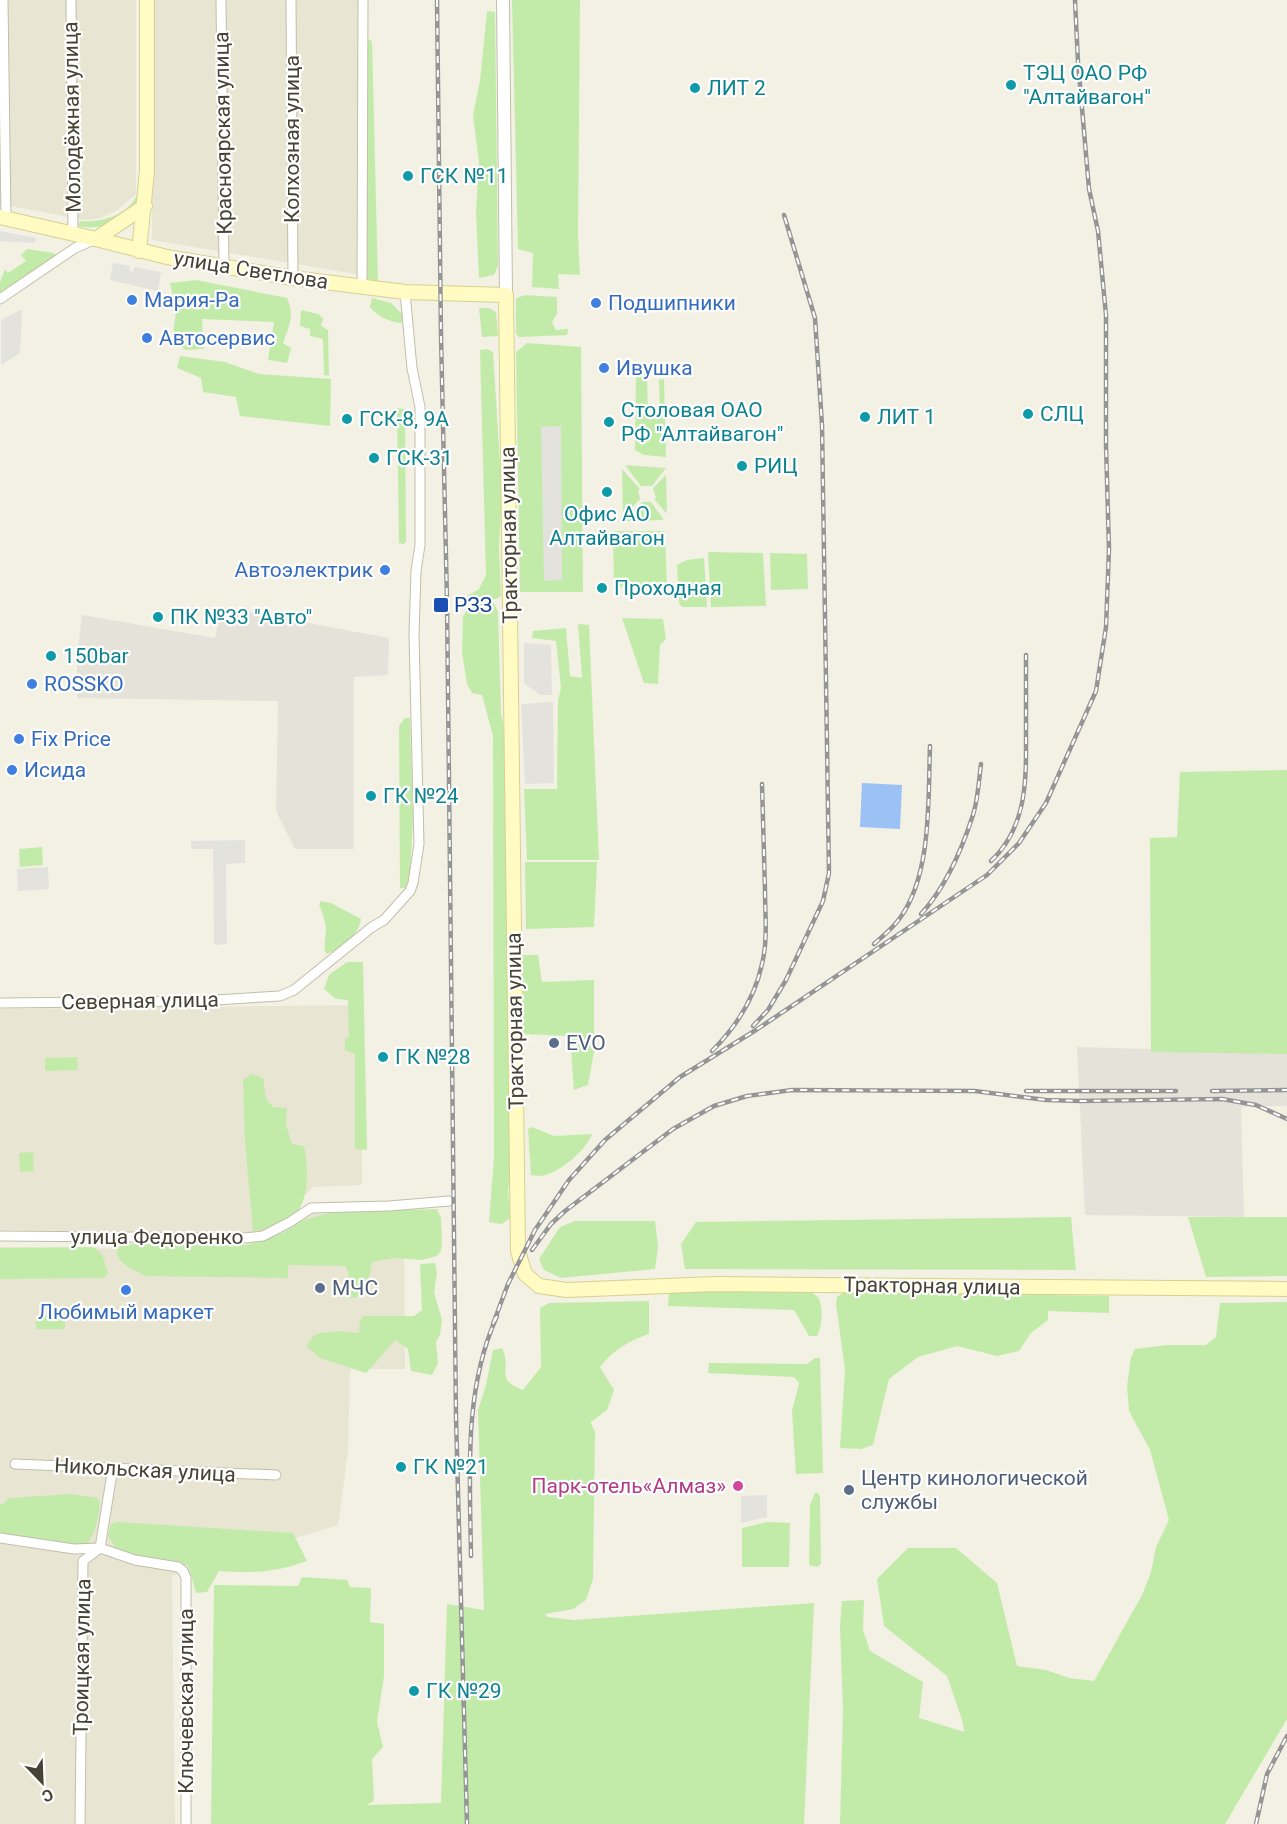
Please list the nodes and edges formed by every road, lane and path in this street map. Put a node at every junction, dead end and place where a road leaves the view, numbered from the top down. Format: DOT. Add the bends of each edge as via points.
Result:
graph roads {
  1 [pos="3,0"];
  2 [pos="71,0"];
  3 [pos="147,0"];
  4 [pos="221,0"];
  5 [pos="291,0"];
  6 [pos="363,0"];
  7 [pos="503,0"];
  8 [pos="145,206"];
  9 [pos="3,218"];
  10 [pos="73,233"];
  11 [pos="96,239"];
  12 [pos="139,251"];
  13 [pos="224,267"];
  14 [pos="293,278"];
  15 [pos="362,288"];
  16 [pos="405,292"];
  17 [pos="506,295"];
  18 [pos="0,299"];
  19 [pos="0,1003"];
  20 [pos="449,1201"];
  21 [pos="0,1236"];
  22 [pos="1287,1289"];
  23 [pos="15,1464"];
  24 [pos="113,1467"];
  25 [pos="276,1475"];
  26 [pos="0,1538"];
  27 [pos="100,1548"];
  28 [pos="80,1824"];
  29 [pos="186,1824"];
  1 -- 9 [label="street"];
  2 -- 10 [label="street, Молодёжная улица"];
  3 -- 8 [label="main road"];
  4 -- 13 [label="street, Красноярская улица"];
  5 -- 14 [label="street, Колхозная улица"];
  6 -- 15 [label="street"];
  7 -- 17 [label="street, Тракторная улица"];
  8 -- 11 [label="main road"];
  8 -- 12 [label="main road"];
  9 -- 10 [label="main road, улица Светлова"];
  10 -- 11 [label="main road, улица Светлова"];
  11 -- 12 [label="main road, улица Светлова"];
  11 -- 18 [label="street" via="75,248"];
  12 -- 13 [label="main road, улица Светлова"];
  13 -- 14 [label="main road, улица Светлова"];
  14 -- 15 [label="main road, улица Светлова"];
  15 -- 16 [label="main road, улица Светлова"];
  16 -- 17 [label="main road, улица Светлова"];
  16 -- 19 [label="street, Северная улица" via="420,407 420,545 414,636 419,844 410,891 384,920 294,990 280,996"];
  17 -- 22 [label="main road, Тракторная улица" via="519,1251 525,1274 539,1286 567,1290 715,1284"];
  20 -- 21 [label="street, улица Федоренко" via="311,1208 263,1236 245,1238"];
  23 -- 24 [label="street, Никольская улица"];
  24 -- 25 [label="street, Никольская улица"];
  24 -- 27 [label="street"];
  26 -- 27 [label="street" via="74,1549"];
  27 -- 28 [label="street, Троицкая улица" via="83,1562"];
  27 -- 29 [label="street, Ключевская улица" via="135,1560 178,1567 186,1578"];
}
